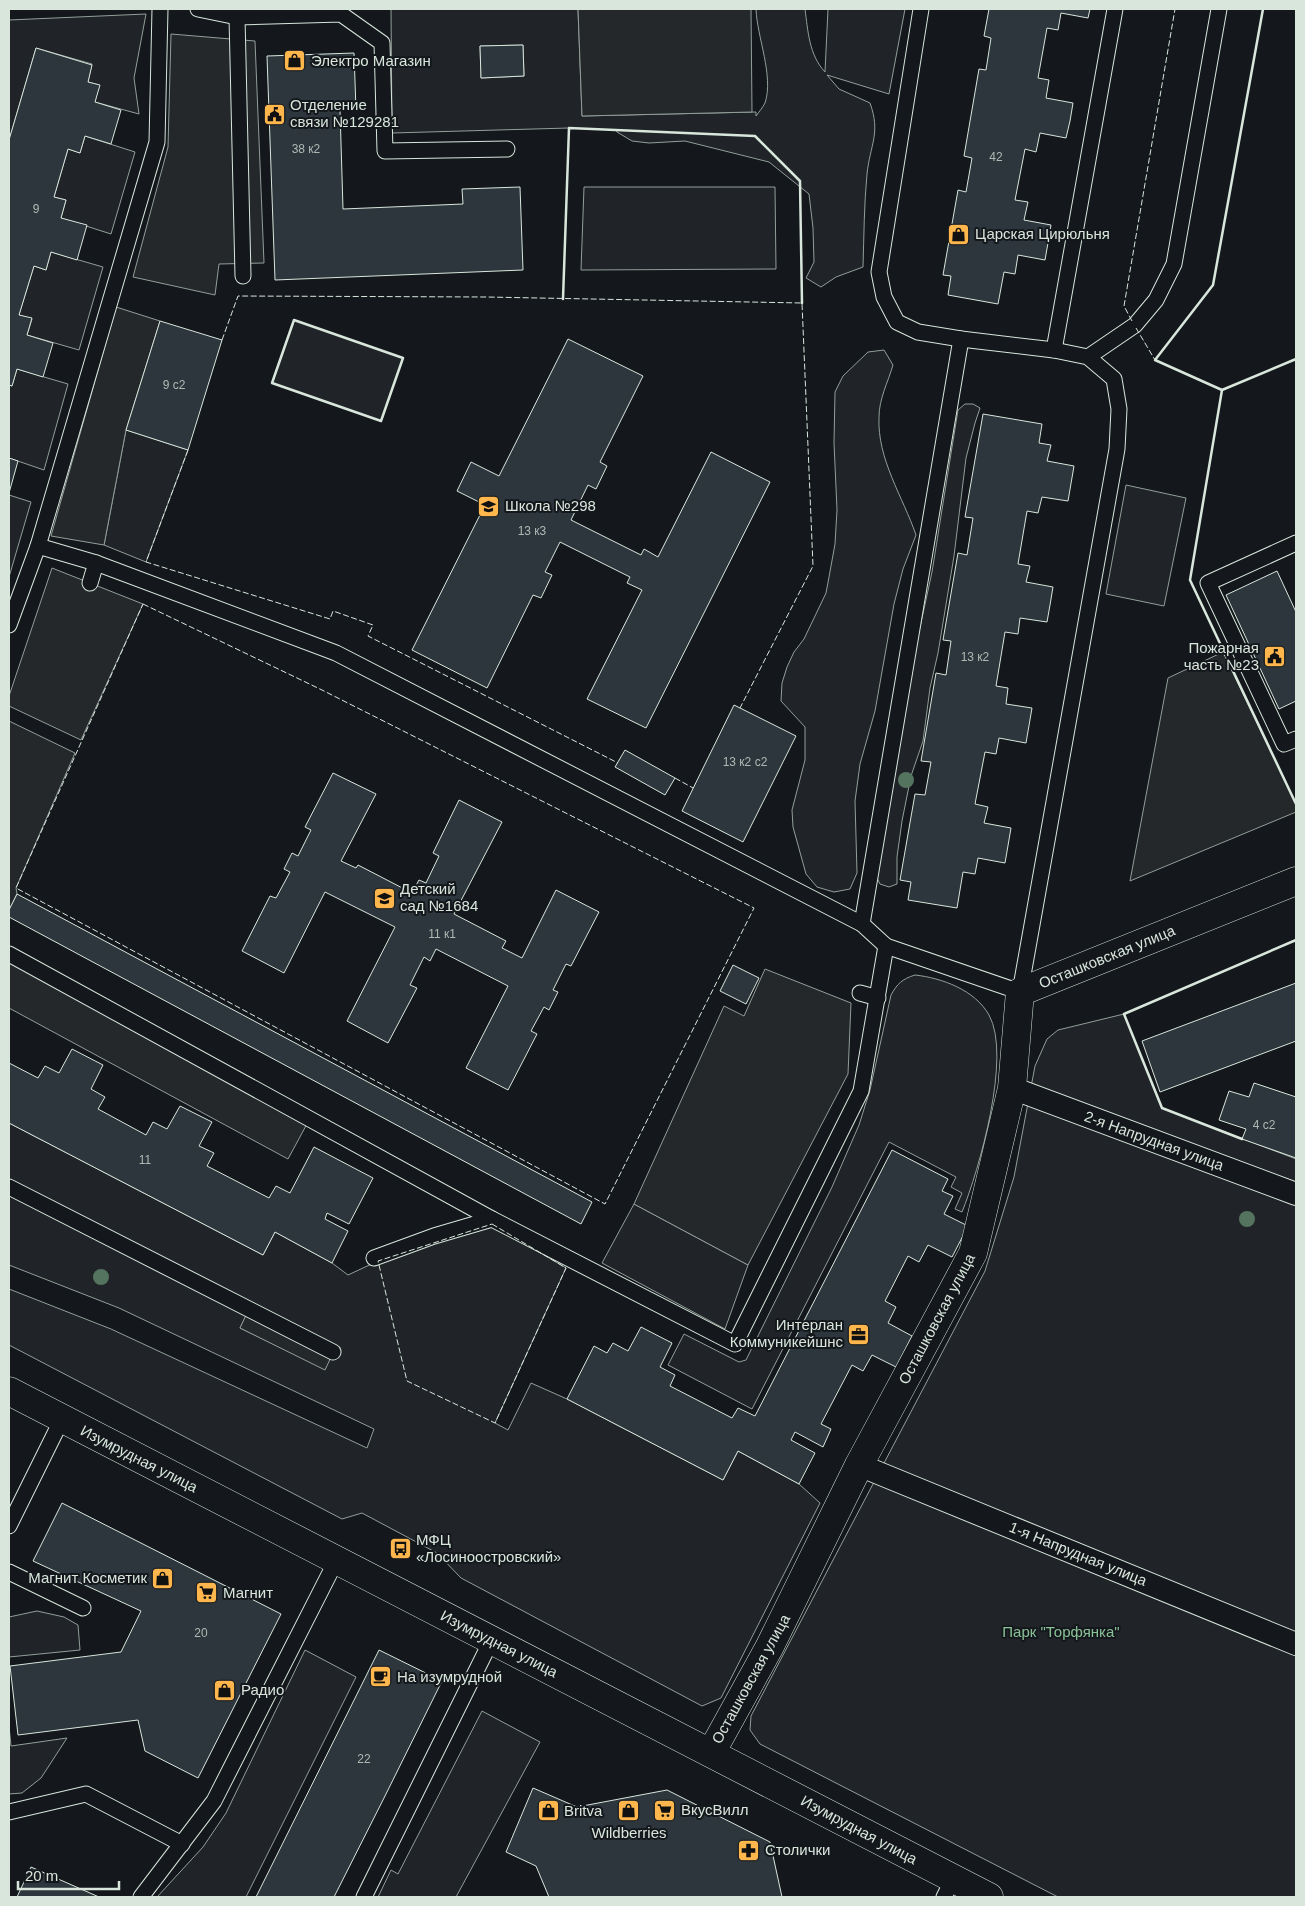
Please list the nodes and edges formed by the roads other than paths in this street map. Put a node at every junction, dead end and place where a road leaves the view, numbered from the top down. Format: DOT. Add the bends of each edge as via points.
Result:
graph roads {
  1 [pos="160,9"];
  2 [pos="198,9"];
  3 [pos="920,9"];
  4 [pos="1115,9"];
  5 [pos="1219,9"];
  6 [pos="237,17"];
  7 [pos="507,149"];
  8 [pos="243,276"];
  9 [pos="960,339"];
  10 [pos="1054,350"];
  11 [pos="1088,357"];
  12 [pos="1296,543"];
  13 [pos="38,546"];
  14 [pos="96,563"];
  15 [pos="90,583"];
  16 [pos="9,625"];
  17 [pos="1296,739"];
  18 [pos="1296,881"];
  19 [pos="862,924"];
  20 [pos="886,946"];
  21 [pos="9,954"];
  22 [pos="1020,992"];
  23 [pos="860,993"];
  24 [pos="878,998"];
  25 [pos="1012,1088"];
  26 [pos="9,1187"];
  27 [pos="1296,1194"];
  28 [pos="492,1219"];
  29 [pos="374,1258"];
  30 [pos="333,1352"];
  31 [pos="9,1391"];
  32 [pos="62,1419"];
  33 [pos="859,1465"];
  34 [pos="9,1526"];
  35 [pos="336,1561"];
  36 [pos="9,1572"];
  37 [pos="83,1608"];
  38 [pos="491,1641"];
  39 [pos="1296,1644"];
  40 [pos="711,1753"];
  41 [pos="9,1812"];
  42 [pos="182,1844"];
  43 [pos="949,1888"];
  44 [pos="141,1897"];
  45 [pos="364,1897"];
  46 [pos="989,1897"];
  1 -- 13 [label="lane" via="157,142"];
  2 -- 6 [label="lane"];
  3 -- 9 [label="lane" via="879,272 884,297 897,322 918,332"];
  4 -- 10 [label="lane"];
  5 -- 11 [label="lane" via="1174,264 1156,300 1135,325"];
  6 -- 7 [label="lane" via="341,14 382,43 385,151"];
  6 -- 8 [label="lane"];
  9 -- 10 [label="lane"];
  9 -- 19 [label="lane"];
  10 -- 11 [label="lane"];
  11 -- 22 [label="lane" via="1114,379 1119,409 1117,449"];
  12 -- 17 [label="lane" via="1208,582 1284,744"];
  13 -- 14 [label="lane"];
  13 -- 16 [label="lane"];
  14 -- 15 [label="lane"];
  14 -- 19 [label="lane" via="336,653"];
  18 -- 22 [label="street, Осташковская улица"];
  19 -- 20 [label="lane"];
  20 -- 22 [label="lane"];
  20 -- 24 [label="lane"];
  21 -- 28 [label="lane"];
  22 -- 25 [label="street, Осташковская улица"];
  23 -- 24 [label="lane"];
  24 -- 28 [label="lane" via="861,1091 736,1344"];
  25 -- 27 [label="street, 2-я Напрудная улица"];
  25 -- 33 [label="street, Осташковская улица" via="973,1253"];
  26 -- 30 [label="lane"];
  28 -- 29 [label="lane"];
  31 -- 32 [label="street, Изумрудная улица"];
  32 -- 34 [label="lane"];
  32 -- 35 [label="street, Изумрудная улица"];
  33 -- 39 [label="street, 1-я Напрудная улица"];
  33 -- 40 [label="street, Осташковская улица" via="770,1646"];
  35 -- 38 [label="street, Изумрудная улица"];
  35 -- 42 [label="lane" via="214,1801"];
  36 -- 37 [label="lane"];
  38 -- 40 [label="street, Изумрудная улица"];
  38 -- 45 [label="lane"];
  40 -- 43 [label="street, Изумрудная улица"];
  41 -- 42 [label="lane" via="86,1794"];
  42 -- 44 [label="lane"];
  43 -- 46 [label="street, Изумрудная улица"];
}
